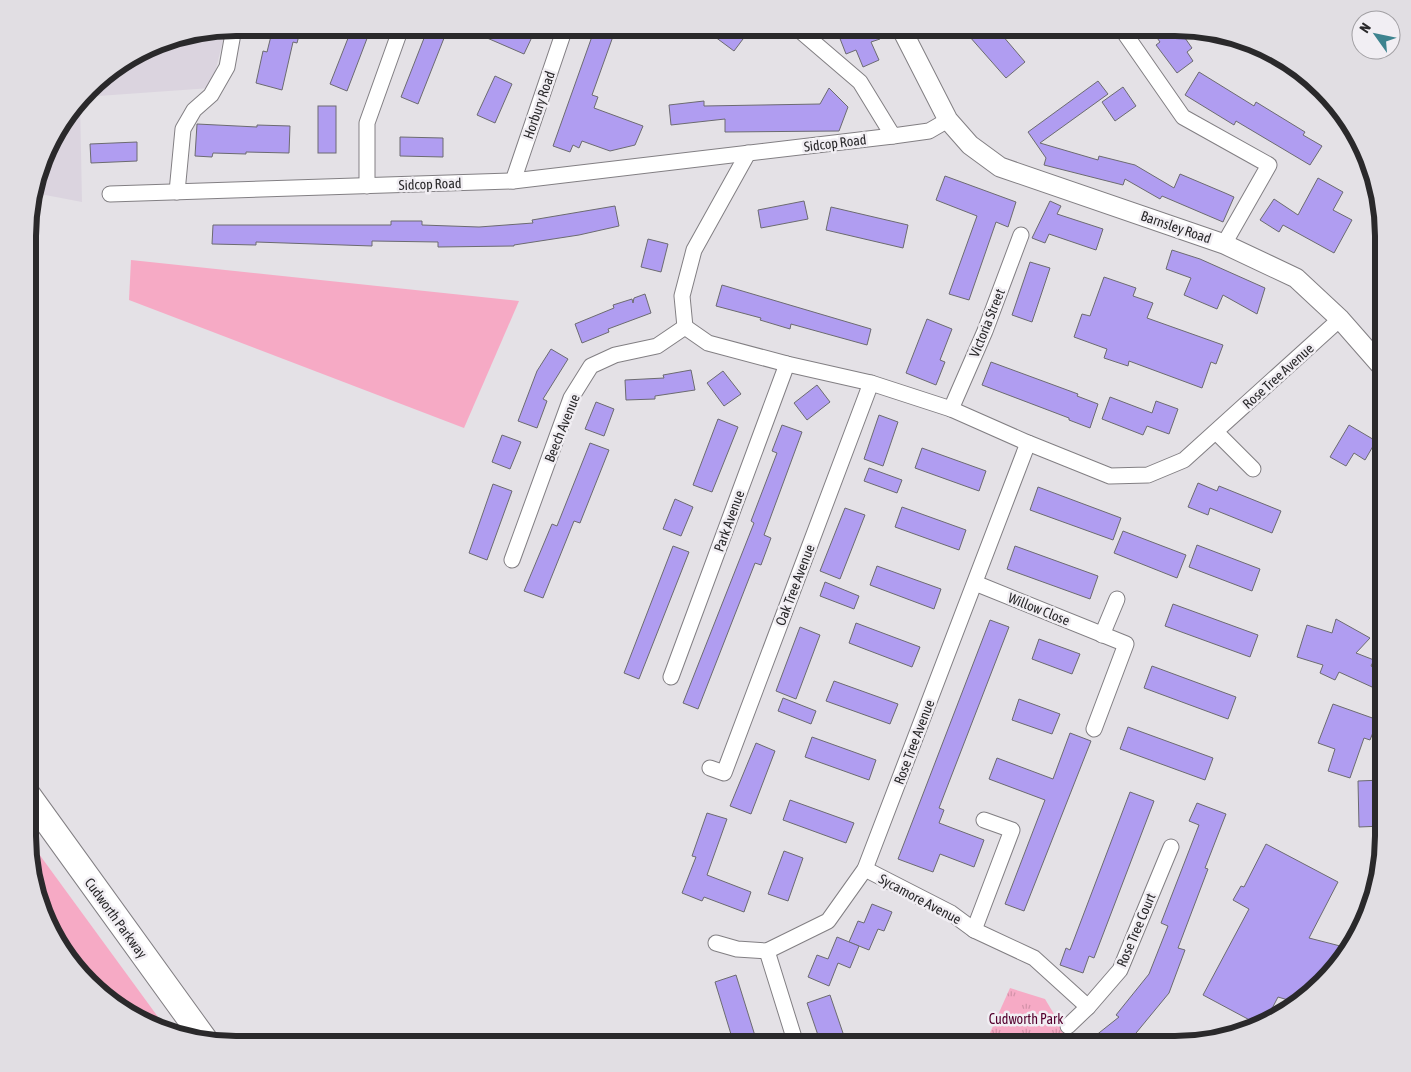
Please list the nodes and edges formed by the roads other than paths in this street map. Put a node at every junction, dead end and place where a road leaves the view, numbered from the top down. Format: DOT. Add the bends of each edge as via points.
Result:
graph roads {
  1 [pos="233,36"];
  2 [pos="398,36"];
  3 [pos="562,36"];
  4 [pos="807,36"];
  5 [pos="905,36"];
  6 [pos="1126,36"];
  7 [pos="948,120"];
  8 [pos="893,136"];
  9 [pos="748,153"];
  10 [pos="513,182"];
  11 [pos="367,186"];
  12 [pos="176,192"];
  13 [pos="110,194"];
  14 [pos="1021,236"];
  15 [pos="1224,244"];
  16 [pos="1340,319"];
  17 [pos="685,327"];
  18 [pos="1375,359"];
  19 [pos="787,364"];
  20 [pos="871,383"];
  21 [pos="951,409"];
  22 [pos="1216,432"];
  23 [pos="1028,444"];
  24 [pos="1253,469"];
  25 [pos="512,560"];
  26 [pos="975,583"];
  27 [pos="1117,599"];
  28 [pos="1102,635"];
  29 [pos="671,677"];
  30 [pos="1094,729"];
  31 [pos="710,768"];
  32 [pos="36,806"];
  33 [pos="984,820"];
  34 [pos="1171,847"];
  35 [pos="864,869"];
  36 [pos="974,930"];
  37 [pos="716,943"];
  38 [pos="767,951"];
  39 [pos="1088,1007"];
  40 [pos="1068,1026"];
  41 [pos="199,1032"];
  42 [pos="794,1036"];
  1 -- 12 [label="street" via="227,67 211,95 194,110 183,129"];
  2 -- 11 [label="street" via="367,123"];
  3 -- 10 [label="street, Horbury Road"];
  4 -- 8 [label="street" via="860,82"];
  5 -- 7 [label="street, Barnsley Road"];
  6 -- 15 [label="street" via="1183,117 1270,165"];
  7 -- 8 [label="street, Sidcop Road" via="929,131"];
  7 -- 15 [label="street, Barnsley Road" via="970,145 1000,167"];
  8 -- 9 [label="street, Sidcop Road"];
  9 -- 10 [label="street, Sidcop Road"];
  9 -- 17 [label="street" via="694,250 682,296"];
  10 -- 11 [label="street, Sidcop Road"];
  11 -- 12 [label="street, Sidcop Road"];
  12 -- 13 [label="street, Sidcop Road"];
  14 -- 21 [label="street, Victoria Street"];
  15 -- 16 [label="street, Barnsley Road" via="1296,278"];
  16 -- 18 [label="street, Barnsley Road"];
  16 -- 22 [label="street, Rose Tree Avenue"];
  17 -- 19 [label="street" via="708,343"];
  17 -- 25 [label="street, Beech Avenue" via="657,346 615,355 591,366 572,398"];
  19 -- 20 [label="street"];
  19 -- 29 [label="street, Park Avenue"];
  20 -- 21 [label="street, Rose Tree Avenue"];
  20 -- 31 [label="street, Oak Tree Avenue" via="724,773"];
  21 -- 23 [label="street, Rose Tree Avenue"];
  22 -- 23 [label="street, Rose Tree Avenue" via="1184,460 1148,475 1110,476"];
  22 -- 24 [label="street"];
  23 -- 26 [label="street, Rose Tree Avenue"];
  26 -- 28 [label="street, Willow Close"];
  26 -- 35 [label="street, Rose Tree Avenue"];
  27 -- 28 [label="street"];
  28 -- 30 [label="street, Willow Close" via="1126,644"];
  32 -- 41 [label="highway, Cudworth Parkway"];
  33 -- 36 [label="street, Sycamore Avenue" via="1012,830"];
  34 -- 39 [label="street, Rose Tree Court" via="1120,970"];
  35 -- 36 [label="street, Sycamore Avenue" via="951,913"];
  35 -- 38 [label="street, Rose Tree Avenue" via="828,921"];
  36 -- 39 [label="street, Sycamore Avenue" via="1034,958"];
  37 -- 38 [label="street"];
  38 -- 42 [label="street"];
  39 -- 40 [label="street, Rose Tree Court"];
}
